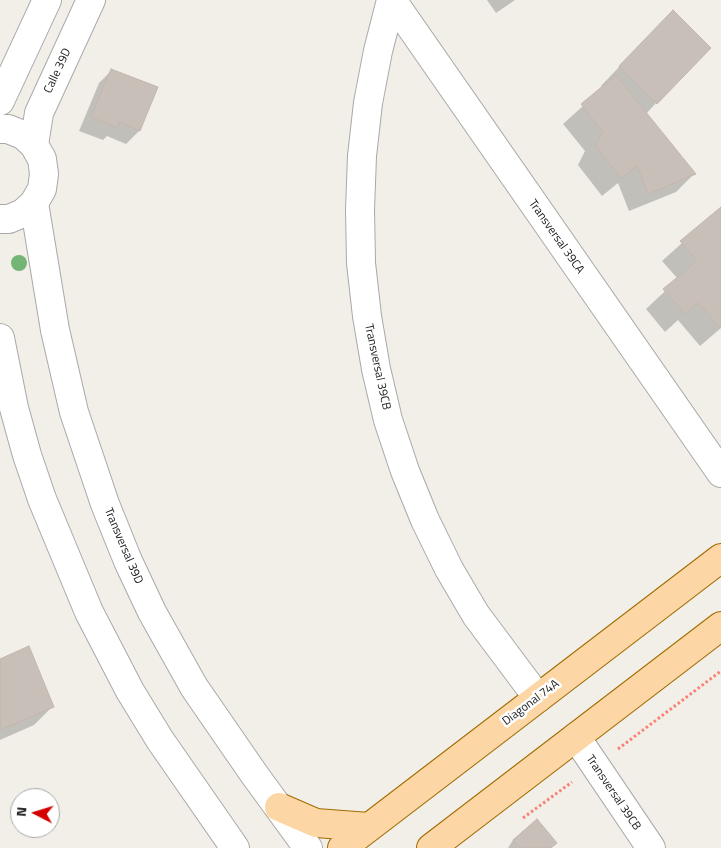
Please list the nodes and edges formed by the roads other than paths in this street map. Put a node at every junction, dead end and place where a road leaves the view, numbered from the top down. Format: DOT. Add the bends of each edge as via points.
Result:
graph roads {
  1 [pos="47,0"];
  2 [pos="91,0"];
  3 [pos="391,0"];
  4 [pos="0,101"];
  5 [pos="0,129"];
  6 [pos="34,145"];
  7 [pos="34,203"];
  8 [pos="0,220"];
  9 [pos="0,338"];
  10 [pos="721,473"];
  11 [pos="721,558"];
  12 [pos="721,626"];
  13 [pos="538,698"];
  14 [pos="576,737"];
  15 [pos="279,808"];
  16 [pos="369,827"];
  17 [pos="235,848"];
  18 [pos="308,848"];
  19 [pos="342,848"];
  20 [pos="431,848"];
  21 [pos="651,848"];
  1 -- 4 [label="street"];
  2 -- 6 [label="street, Calle 39D" via="39,113"];
  3 -- 10 [label="street, Transversal 39CA"];
  3 -- 13 [label="street, Transversal 39CB" via="368,103 361,174 361,263 376,369 405,471 449,569 476,614"];
  5 -- 6 [label="street" via="22,135"];
  6 -- 7 [label="street" via="42,159 44,174 42,189"];
  7 -- 8 [label="street" via="23,213"];
  7 -- 15 [label="street, Transversal 39D" via="62,367 105,504 152,612 194,687"];
  9 -- 17 [label="street" via="27,455 48,516 89,612 160,740"];
  11 -- 13 [label="main road, Diagonal 74A"];
  12 -- 14 [label="main road"];
  13 -- 16 [label="main road, Diagonal 74A"];
  14 -- 20 [label="main road"];
  14 -- 21 [label="street, Transversal 39CB"];
  15 -- 16 [label="main road" via="316,823"];
  15 -- 18 [label="street, Transversal 39D"];
  16 -- 19 [label="main road, Diagonal 74A"];
}
